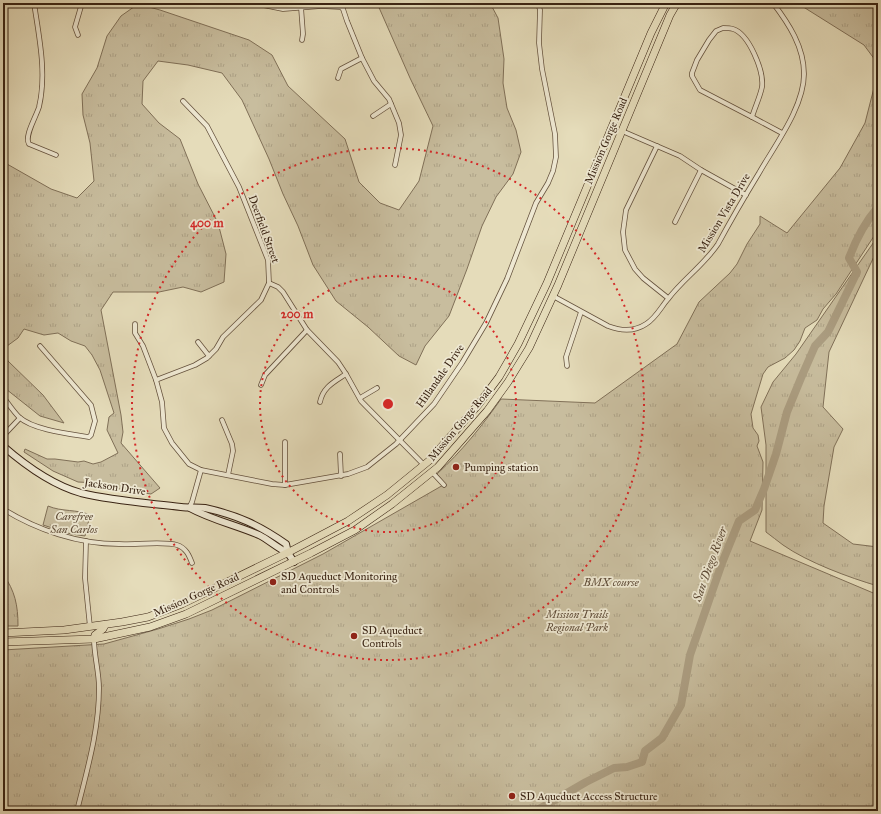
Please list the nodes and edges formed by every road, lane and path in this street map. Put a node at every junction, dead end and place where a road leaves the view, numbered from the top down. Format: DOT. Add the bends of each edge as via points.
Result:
graph roads {
  1 [pos="34,3"];
  2 [pos="82,3"];
  3 [pos="252,3"];
  4 [pos="269,3"];
  5 [pos="538,3"];
  6 [pos="666,3"];
  7 [pos="677,3"];
  8 [pos="773,3"];
  9 [pos="273,7"];
  10 [pos="301,7"];
  11 [pos="78,35"];
  12 [pos="302,40"];
  13 [pos="362,58"];
  14 [pos="338,78"];
  15 [pos="183,100"];
  16 [pos="392,104"];
  17 [pos="373,116"];
  18 [pos="752,117"];
  19 [pos="622,132"];
  20 [pos="782,133"];
  21 [pos="657,146"];
  22 [pos="56,155"];
  23 [pos="396,165"];
  24 [pos="701,170"];
  25 [pos="746,195"];
  26 [pos="674,222"];
  27 [pos="269,284"];
  28 [pos="553,296"];
  29 [pos="668,298"];
  30 [pos="581,312"];
  31 [pos="134,324"];
  32 [pos="307,330"];
  33 [pos="198,342"];
  34 [pos="40,346"];
  35 [pos="209,356"];
  36 [pos="567,366"];
  37 [pos="346,374"];
  38 [pos="156,380"];
  39 [pos="261,385"];
  40 [pos="377,388"];
  41 [pos="3,397"];
  42 [pos="360,398"];
  43 [pos="320,402"];
  44 [pos="20,418"];
  45 [pos="222,420"];
  46 [pos="3,436"];
  47 [pos="400,440"];
  48 [pos="285,442"];
  49 [pos="3,446"];
  50 [pos="340,454"];
  51 [pos="424,465"];
  52 [pos="201,470"];
  53 [pos="432,472"];
  54 [pos="228,475"];
  55 [pos="341,476"];
  56 [pos="285,484"];
  57 [pos="444,485"];
  58 [pos="189,508"];
  59 [pos="3,509"];
  60 [pos="86,541"];
  61 [pos="288,553"];
  62 [pos="294,562"];
  63 [pos="192,563"];
  64 [pos="105,625"];
  65 [pos="90,627"];
  66 [pos="3,633"];
  67 [pos="94,639"];
  68 [pos="3,642"];
  69 [pos="77,811"];
  1 -- 22 [label="street" via="43,84 39,107 27,138 29,144"];
  2 -- 11 [label="street" via="74,27"];
  3 -- 9 [label="street"];
  4 -- 9 [label="street"];
  5 -- 47 [label="street, Hillandale Drive" via="542,69 555,134 556,157 553,172 536,204 507,279 486,323 434,404"];
  6 -- 51 [label="main road, Mission Gorge Road" via="651,33 547,283 518,344 499,377 478,405"];
  7 -- 19 [label="main road, Mission Gorge Road"];
  8 -- 20 [label="street, Mission Vista Drive" via="787,21 797,42 804,74 800,99"];
  9 -- 10 [label="street"];
  10 -- 12 [label="street"];
  10 -- 13 [label="street" via="340,7 344,11"];
  13 -- 14 [label="street" via="341,69"];
  13 -- 16 [label="street" via="374,81"];
  15 -- 27 [label="street, Deerfield Street" via="207,126 238,187 268,260"];
  16 -- 17 [label="street"];
  16 -- 23 [label="street" via="401,135"];
  18 -- 18 [label="street" via="762,87 756,56 741,34 733,29 723,28 716,31 709,40 697,60 692,76 700,90"];
  18 -- 20 [label="street"];
  19 -- 21 [label="street"];
  19 -- 28 [label="main road, Mission Gorge Road"];
  20 -- 25 [label="street, Mission Vista Drive"];
  21 -- 24 [label="street" via="680,156"];
  21 -- 29 [label="street" via="626,210 623,232 626,250 635,269"];
  24 -- 25 [label="street"];
  24 -- 26 [label="street"];
  25 -- 29 [label="street, Mission Vista Drive" via="708,258"];
  27 -- 32 [label="street" via="283,292"];
  27 -- 35 [label="street" via="261,300"];
  28 -- 30 [label="street, Mission Vista Drive"];
  28 -- 53 [label="main road, Mission Gorge Road" via="508,382 487,412"];
  29 -- 30 [label="street, Mission Vista Drive" via="657,315 637,329 617,330"];
  30 -- 36 [label="street" via="566,357"];
  31 -- 38 [label="street, Hillandale Drive" via="134,333 143,346"];
  32 -- 37 [label="street"];
  32 -- 39 [label="street" via="265,374"];
  33 -- 35 [label="street"];
  34 -- 44 [label="street" via="91,405 95,419 92,435 89,437 49,430"];
  35 -- 38 [label="street" via="195,365"];
  37 -- 42 [label="street"];
  37 -- 43 [label="street" via="324,390"];
  38 -- 52 [label="street, Hillandale Drive" via="162,402 164,428 188,464"];
  40 -- 42 [label="street"];
  41 -- 44 [label="street"];
  42 -- 47 [label="street" via="361,402"];
  44 -- 46 [label="street"];
  45 -- 54 [label="street" via="233,451"];
  47 -- 51 [label="street"];
  47 -- 55 [label="street, Hillandale Drive" via="367,467"];
  48 -- 56 [label="street"];
  49 -- 58 [label="main road, Jackson Drive" via="52,481 80,492"];
  50 -- 55 [label="street"];
  51 -- 61 [label="main road, Mission Gorge Road" via="348,521"];
  52 -- 54 [label="street, Hillandale Drive"];
  52 -- 58 [label="street"];
  53 -- 57 [label="street"];
  53 -- 62 [label="main road, Mission Gorge Road" via="354,530"];
  54 -- 56 [label="street, Hillandale Drive" via="272,484"];
  55 -- 56 [label="street, Hillandale Drive"];
  58 -- 61 [label="main road, Jackson Drive" via="261,536"];
  59 -- 60 [label="street" via="34,526 68,538"];
  60 -- 63 [label="street" via="175,544 187,552"];
  60 -- 65 [label="street" via="85,578"];
  61 -- 62 [label="main road, Jackson Drive"];
  61 -- 64 [label="main road, Mission Gorge Road" via="182,604 148,616"];
  62 -- 67 [label="main road, Mission Gorge Road" via="186,614 150,627"];
  64 -- 65 [label="main road, Mission Gorge Road"];
  64 -- 67 [label="main road"];
  65 -- 66 [label="main road, Mission Gorge Road"];
  67 -- 68 [label="main road, Mission Gorge Road"];
  67 -- 69 [label="street" via="99,693 98,720"];
}
